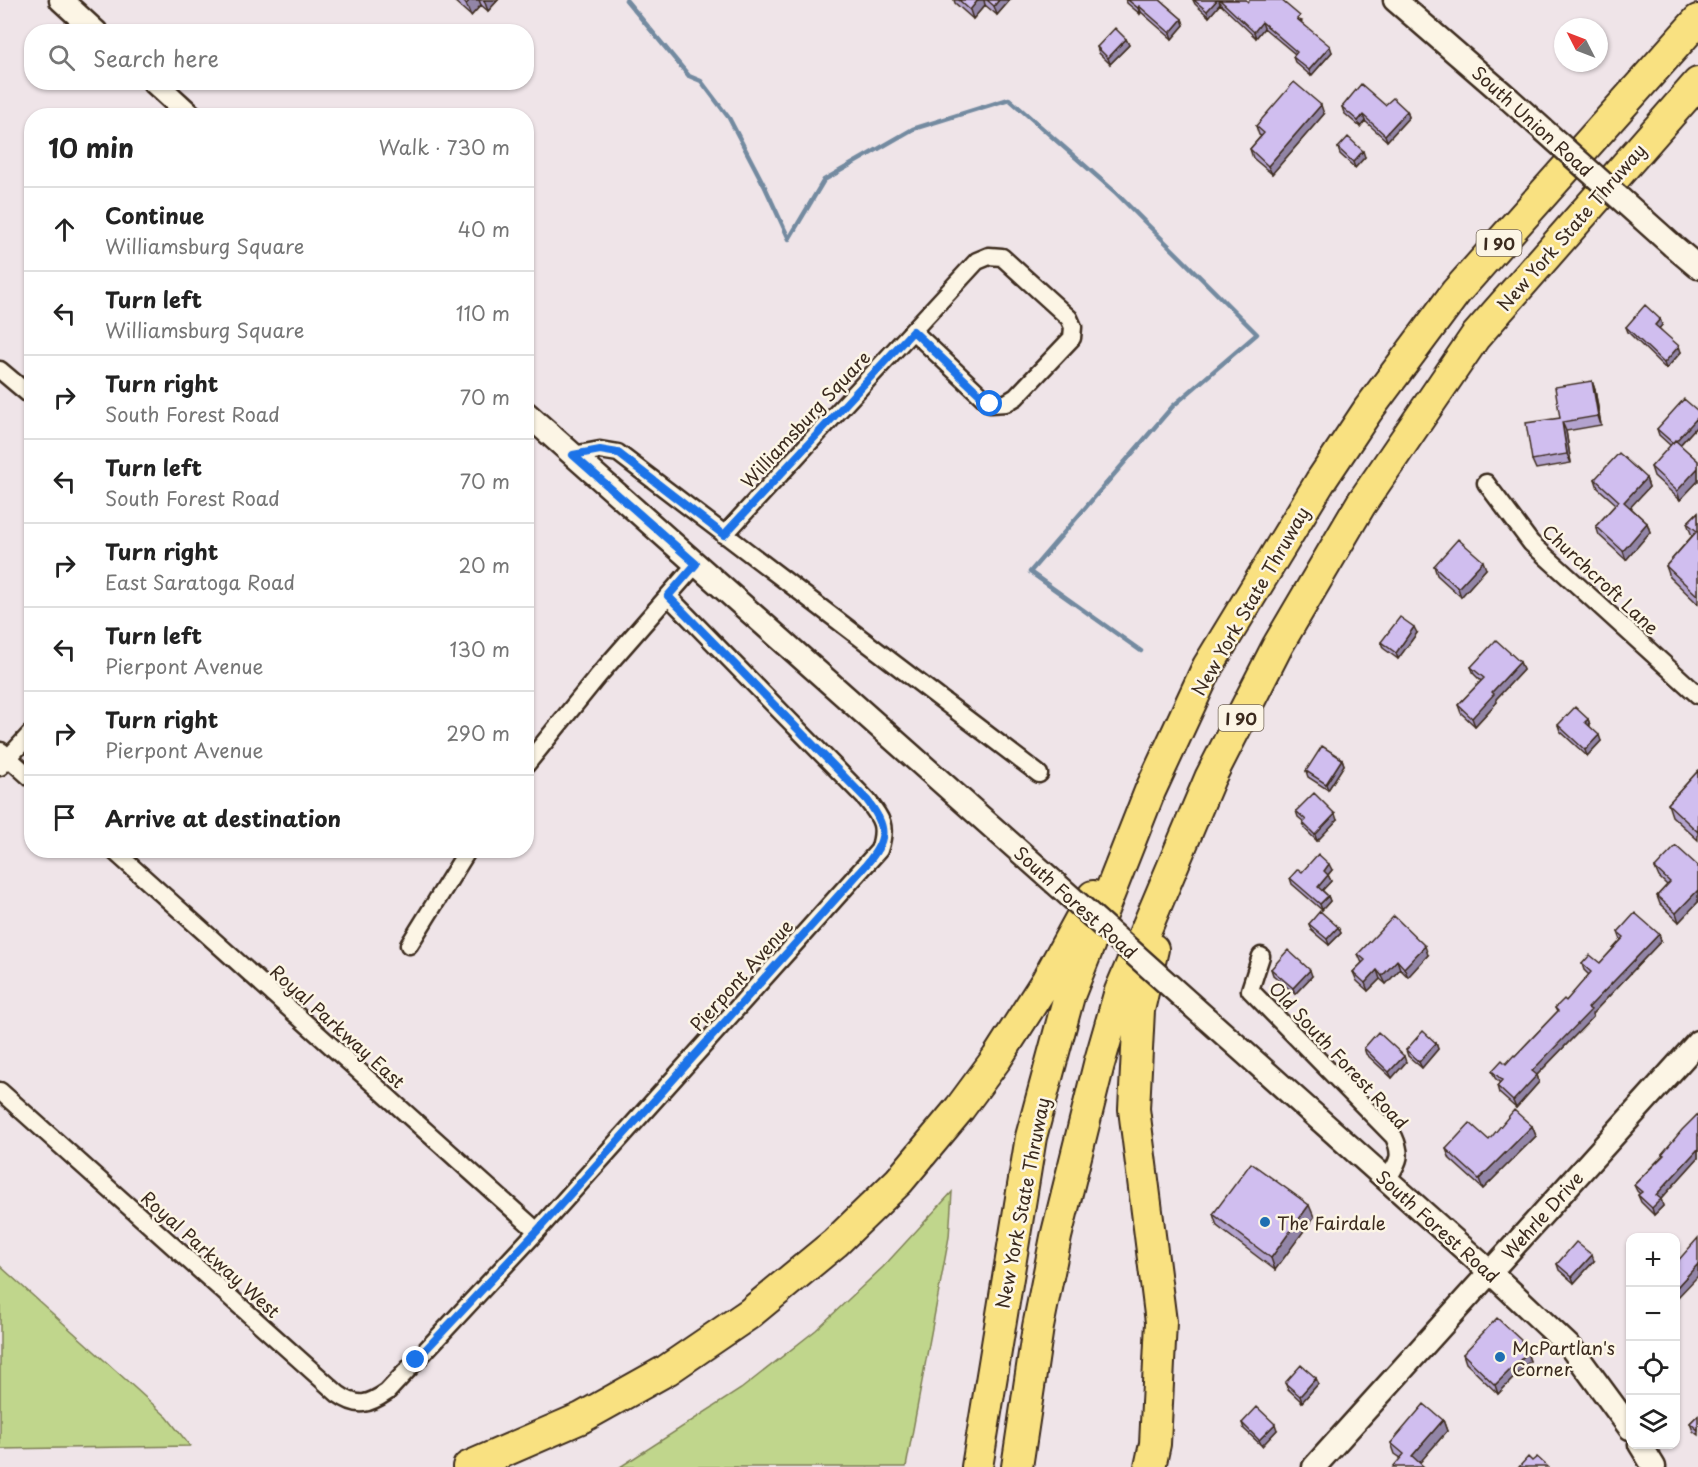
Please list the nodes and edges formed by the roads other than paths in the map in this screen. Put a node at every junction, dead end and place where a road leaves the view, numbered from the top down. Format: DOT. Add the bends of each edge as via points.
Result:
graph roads {
  1 [pos="61,0"];
  2 [pos="1395,0"];
  3 [pos="1698,20"];
  4 [pos="87,24"];
  5 [pos="1698,83"];
  6 [pos="163,90"];
  7 [pos="182,108"];
  8 [pos="1698,267"];
  9 [pos="913,331"];
  10 [pos="0,370"];
  11 [pos="24,391"];
  12 [pos="534,420"];
  13 [pos="573,455"];
  14 [pos="1486,483"];
  15 [pos="724,535"];
  16 [pos="696,564"];
  17 [pos="668,596"];
  18 [pos="1698,695"];
  19 [pos="24,739"];
  20 [pos="534,755"];
  21 [pos="3,758"];
  22 [pos="24,772"];
  23 [pos="1039,774"];
  24 [pos="1150,791"];
  25 [pos="122,858"];
  26 [pos="463,858"];
  27 [pos="1169,879"];
  28 [pos="409,945"];
  29 [pos="1261,956"];
  30 [pos="1698,1042"];
  31 [pos="0,1091"];
  32 [pos="1388,1180"];
  33 [pos="537,1231"];
  34 [pos="1490,1272"];
  35 [pos="402,1376"];
  36 [pos="1626,1422"];
  37 [pos="468,1467"];
  38 [pos="977,1467"];
  39 [pos="1017,1467"];
  40 [pos="1150,1467"];
  41 [pos="1314,1467"];
  1 -- 4 [label="street"];
  2 -- 8 [label="street, South Union Road, bridge"];
  3 -- 24 [label="highway, New York State Thruway / I 90" via="1456,292 1368,410 1208,666"];
  5 -- 27 [label="highway, New York State Thruway / I 90" via="1475,337 1361,504 1278,645 1210,778"];
  6 -- 7 [label="street"];
  9 -- 9 [label="street, Williamsburg Square" via="977,261 989,256 1002,257 1070,318 1073,327 1072,338 1016,397 1006,403 990,404"];
  9 -- 15 [label="street, Williamsburg Square"];
  10 -- 11 [label="street"];
  12 -- 13 [label="street, South Forest Road"];
  13 -- 15 [label="street" via="600,450 618,453"];
  13 -- 16 [label="street, South Forest Road"];
  14 -- 18 [label="street, Churchcroft Lane" via="1531,543"];
  15 -- 23 [label="street"];
  16 -- 17 [label="street"];
  16 -- 32 [label="street, South Forest Road, bridge"];
  17 -- 20 [label="street"];
  17 -- 33 [label="street, Pierpont Avenue" via="867,800 880,817 884,835 879,850 865,866"];
  19 -- 21 [label="street"];
  21 -- 22 [label="street"];
  24 -- 37 [label="highway" via="1047,980 998,1058 899,1181 835,1243 766,1300 667,1370 581,1418"];
  24 -- 38 [label="highway, New York State Thruway / I 90" via="1069,996 1031,1137"];
  25 -- 33 [label="street, Royal Parkway East"];
  26 -- 28 [label="street"];
  27 -- 39 [label="highway, New York State Thruway / I 90" via="1120,991 1093,1085 1038,1327"];
  27 -- 40 [label="highway" via="1139,1010 1134,1076 1134,1109 1161,1322 1155,1444"];
  29 -- 32 [label="street, Old South Forest Road" via="1250,990 1394,1137 1400,1149 1399,1161"];
  30 -- 34 [label="street, Wehrle Drive"];
  31 -- 35 [label="street, Royal Parkway West" via="349,1402 374,1401"];
  32 -- 34 [label="street, South Forest Road"];
  33 -- 35 [label="street, Pierpont Avenue"];
  34 -- 36 [label="street, South Forest Road" via="1575,1352"];
  34 -- 41 [label="street, Wehrle Drive"];
}
